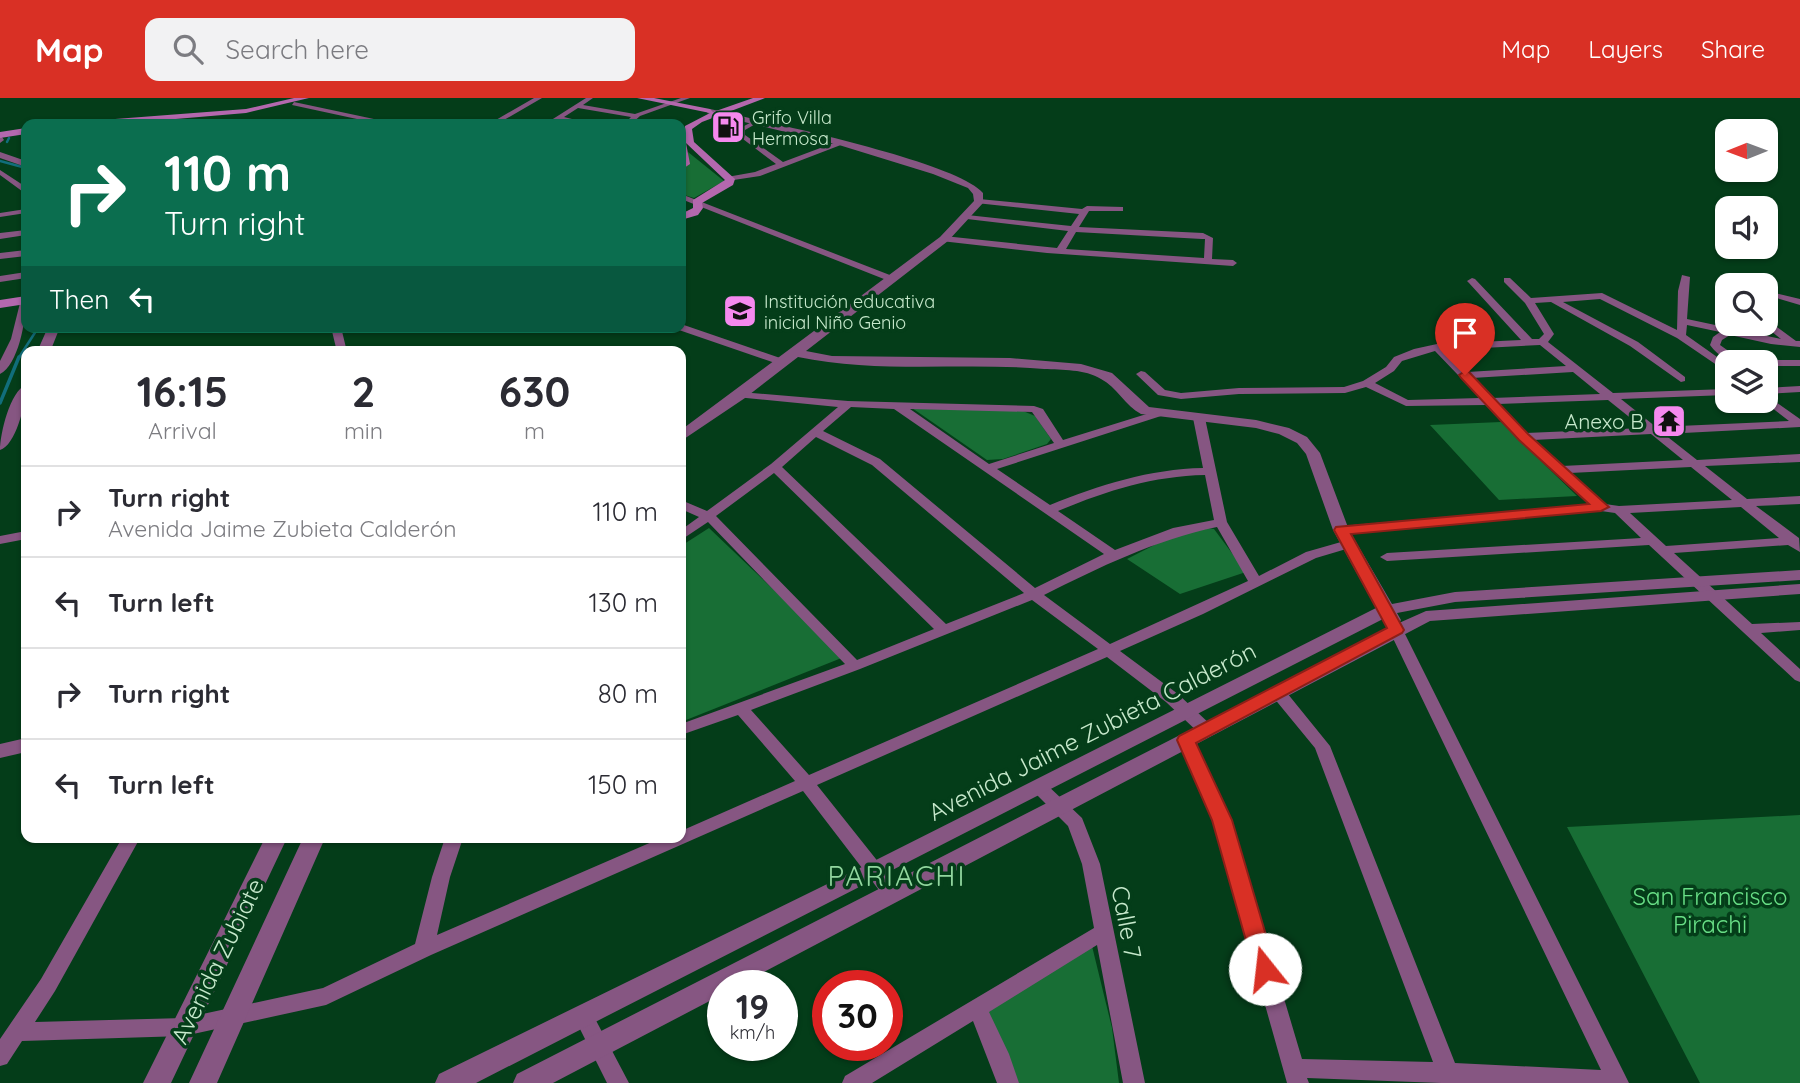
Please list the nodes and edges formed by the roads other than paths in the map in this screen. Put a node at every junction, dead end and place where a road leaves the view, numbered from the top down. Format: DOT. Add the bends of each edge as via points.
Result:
graph roads {
  1 [pos="317,98"];
  2 [pos="539,98"];
  3 [pos="590,98"];
  4 [pos="641,98"];
  5 [pos="748,98"];
  6 [pos="761,98"];
  7 [pos="684,99"];
  8 [pos="669,101"];
  9 [pos="301,103"];
  10 [pos="577,106"];
  11 [pos="715,110"];
  12 [pos="636,116"];
  13 [pos="557,118"];
  14 [pos="149,119"];
  15 [pos="186,119"];
  16 [pos="367,119"];
  17 [pos="501,119"];
  18 [pos="562,119"];
  19 [pos="633,119"];
  20 [pos="756,122"];
  21 [pos="686,124"];
  22 [pos="21,133"];
  23 [pos="0,137"];
  24 [pos="842,143"];
  25 [pos="0,155"];
  26 [pos="21,162"];
  27 [pos="782,165"];
  28 [pos="0,172"];
  29 [pos="730,179"];
  30 [pos="21,186"];
  31 [pos="686,198"];
  32 [pos="979,201"];
  33 [pos="696,202"];
  34 [pos="1120,209"];
  35 [pos="21,212"];
  36 [pos="1084,212"];
  37 [pos="0,215"];
  38 [pos="686,215"];
  39 [pos="967,217"];
  40 [pos="1073,229"];
  41 [pos="21,234"];
  42 [pos="0,236"];
  43 [pos="944,239"];
  44 [pos="1060,251"];
  45 [pos="21,254"];
  46 [pos="0,256"];
  47 [pos="1208,260"];
  48 [pos="1233,263"];
  49 [pos="21,276"];
  50 [pos="1685,277"];
  51 [pos="0,279"];
  52 [pos="892,279"];
  53 [pos="1507,280"];
  54 [pos="1472,281"];
  55 [pos="1778,295"];
  56 [pos="1529,301"];
  57 [pos="1555,301"];
  58 [pos="1800,302"];
  59 [pos="21,303"];
  60 [pos="0,304"];
  61 [pos="21,305"];
  62 [pos="0,312"];
  63 [pos="21,321"];
  64 [pos="1683,321"];
  65 [pos="1715,328"];
  66 [pos="686,329"];
  67 [pos="1778,331"];
  68 [pos="1681,336"];
  69 [pos="1722,336"];
  70 [pos="1750,336"];
  71 [pos="16,339"];
  72 [pos="0,341"];
  73 [pos="1528,341"];
  74 [pos="1771,341"];
  75 [pos="1542,342"];
  76 [pos="1798,345"];
  77 [pos="1437,347"];
  78 [pos="1719,350"];
  79 [pos="1768,350"];
  80 [pos="795,352"];
  81 [pos="1715,360"];
  82 [pos="782,362"];
  83 [pos="1778,363"];
  84 [pos="1800,363"];
  85 [pos="1577,369"];
  86 [pos="0,371"];
  87 [pos="1141,374"];
  88 [pos="1465,375"];
  89 [pos="1681,379"];
  90 [pos="1367,383"];
  91 [pos="1800,389"];
  92 [pos="1778,390"];
  93 [pos="1715,393"];
  94 [pos="740,395"];
  95 [pos="1613,398"];
  96 [pos="21,400"];
  97 [pos="1490,403"];
  98 [pos="848,404"];
  99 [pos="897,405"];
  100 [pos="1778,407"];
  101 [pos="1157,414"];
  102 [pos="1199,418"];
  103 [pos="1800,424"];
  104 [pos="1652,430"];
  105 [pos="815,432"];
  106 [pos="686,433"];
  107 [pos="1523,437"];
  108 [pos="1060,444"];
  109 [pos="0,446"];
  110 [pos="1800,458"];
  111 [pos="1695,464"];
  112 [pos="775,467"];
  113 [pos="988,468"];
  114 [pos="1559,470"];
  115 [pos="1210,471"];
  116 [pos="1800,500"];
  117 [pos="1744,503"];
  118 [pos="686,506"];
  119 [pos="1601,507"];
  120 [pos="1049,510"];
  121 [pos="1619,510"];
  122 [pos="710,517"];
  123 [pos="1221,522"];
  124 [pos="686,533"];
  125 [pos="21,536"];
  126 [pos="1345,537"];
  127 [pos="0,540"];
  128 [pos="1797,543"];
  129 [pos="1658,545"];
  130 [pos="1114,555"];
  131 [pos="1387,557"];
  132 [pos="1800,575"];
  133 [pos="1696,581"];
  134 [pos="1256,583"];
  135 [pos="1800,589"];
  136 [pos="1034,594"];
  137 [pos="1711,595"];
  138 [pos="1392,620"];
  139 [pos="1800,626"];
  140 [pos="1749,629"];
  141 [pos="944,630"];
  142 [pos="1107,649"];
  143 [pos="855,666"];
  144 [pos="1800,677"];
  145 [pos="1277,692"];
  146 [pos="740,707"];
  147 [pos="1186,711"];
  148 [pos="686,728"];
  149 [pos="1196,735"];
  150 [pos="21,746"];
  151 [pos="0,751"];
  152 [pos="806,783"];
  153 [pos="1039,787"];
  154 [pos="1059,805"];
  155 [pos="686,835"];
  156 [pos="128,843"];
  157 [pos="274,843"];
  158 [pos="312,843"];
  159 [pos="452,843"];
  160 [pos="668,843"];
  161 [pos="874,871"];
  162 [pos="892,893"];
  163 [pos="1103,932"];
  164 [pos="424,949"];
  165 [pos="977,1008"];
  166 [pos="233,1017"];
  167 [pos="584,1017"];
  168 [pos="184,1027"];
  169 [pos="17,1032"];
  170 [pos="600,1045"];
  171 [pos="0,1057"];
  172 [pos="1296,1076"];
  173 [pos="1450,1078"];
  174 [pos="1617,1082"];
  175 [pos="158,1083"];
  176 [pos="202,1083"];
  177 [pos="449,1083"];
  178 [pos="527,1083"];
  179 [pos="618,1083"];
  180 [pos="853,1083"];
  181 [pos="1008,1083"];
  182 [pos="1134,1083"];
  1 -- 9 [label="main road"];
  2 -- 17 [label="street"];
  3 -- 10 [label="street"];
  4 -- 8 [label="main road"];
  5 -- 11 [label="main road"];
  6 -- 11 [label="main road"];
  7 -- 8 [label="main road"];
  7 -- 11 [label="main road"];
  8 -- 11 [label="main road"];
  8 -- 12 [label="street"];
  9 -- 14 [label="main road"];
  9 -- 15 [label="main road" via="251,114"];
  9 -- 16 [label="street"];
  10 -- 12 [label="street"];
  10 -- 13 [label="street"];
  11 -- 20 [label="street"];
  11 -- 21 [label="main road"];
  11 -- 29 [label="main road" via="688,128 690,143"];
  12 -- 19 [label="street"];
  13 -- 18 [label="street"];
  20 -- 24 [label="street"];
  20 -- 27 [label="street" via="742,129 742,136"];
  22 -- 23 [label="main road"];
  24 -- 27 [label="street"];
  24 -- 32 [label="street" via="958,180 978,193"];
  25 -- 26 [label="street"];
  27 -- 29 [label="street"];
  28 -- 30 [label="street"];
  29 -- 33 [label="main road"];
  31 -- 33 [label="street"];
  32 -- 36 [label="street"];
  32 -- 39 [label="street"];
  33 -- 38 [label="main road" via="698,208"];
  33 -- 52 [label="street"];
  34 -- 36 [label="street" via="1087,208"];
  35 -- 37 [label="street"];
  36 -- 40 [label="street"];
  39 -- 40 [label="street"];
  39 -- 43 [label="street"];
  40 -- 44 [label="street"];
  40 -- 47 [label="street" via="1203,236 1209,238"];
  41 -- 42 [label="street"];
  43 -- 44 [label="street"];
  43 -- 52 [label="street"];
  44 -- 47 [label="street"];
  45 -- 46 [label="street"];
  47 -- 48 [label="street"];
  49 -- 51 [label="street"];
  50 -- 64 [label="street"];
  52 -- 80 [label="street"];
  53 -- 56 [label="street"];
  54 -- 73 [label="street"];
  55 -- 58 [label="street"];
  56 -- 57 [label="street"];
  56 -- 75 [label="street" via="1549,334"];
  57 -- 68 [label="street" via="1602,296"];
  57 -- 89 [label="street" via="1634,344"];
  59 -- 60 [label="main road"];
  61 -- 62 [label="main road"];
  63 -- 71 [label="street"];
  64 -- 65 [label="street"];
  64 -- 68 [label="street"];
  66 -- 82 [label="street"];
  67 -- 76 [label="street"];
  68 -- 81 [label="street"];
  69 -- 78 [label="street" via="1715,345"];
  70 -- 74 [label="street"];
  71 -- 72 [label="street"];
  71 -- 86 [label="street"];
  73 -- 75 [label="street"];
  73 -- 77 [label="street"];
  74 -- 76 [label="street"];
  74 -- 79 [label="street"];
  75 -- 85 [label="street"];
  77 -- 88 [label="street"];
  77 -- 90 [label="street" via="1398,359"];
  80 -- 82 [label="street"];
  80 -- 101 [label="street" via="832,360 1010,362 1081,368 1107,376 1138,407"];
  82 -- 94 [label="street"];
  83 -- 84 [label="street"];
  85 -- 88 [label="street"];
  85 -- 95 [label="street"];
  87 -- 90 [label="street" via="1162,393 1181,396 1345,390"];
  88 -- 97 [label="street"];
  90 -- 97 [label="street" via="1406,403"];
  91 -- 92 [label="street"];
  93 -- 95 [label="street"];
  94 -- 98 [label="street"];
  94 -- 106 [label="street"];
  95 -- 97 [label="street"];
  95 -- 104 [label="street"];
  96 -- 109 [label="street"];
  97 -- 107 [label="street"];
  98 -- 99 [label="street"];
  98 -- 105 [label="street"];
  99 -- 108 [label="street" via="1034,409"];
  99 -- 113 [label="street"];
  100 -- 103 [label="street"];
  101 -- 102 [label="street"];
  101 -- 108 [label="street"];
  102 -- 115 [label="street"];
  102 -- 126 [label="street" via="1256,424 1302,440 1313,453"];
  103 -- 104 [label="street"];
  104 -- 107 [label="street"];
  104 -- 111 [label="street"];
  105 -- 112 [label="street"];
  105 -- 136 [label="street" via="876,462"];
  107 -- 114 [label="street"];
  108 -- 113 [label="street"];
  110 -- 111 [label="street"];
  111 -- 114 [label="street"];
  111 -- 117 [label="street"];
  112 -- 122 [label="street"];
  112 -- 141 [label="street"];
  113 -- 120 [label="street"];
  114 -- 119 [label="street"];
  115 -- 120 [label="street" via="1132,479"];
  115 -- 123 [label="street"];
  116 -- 117 [label="street"];
  117 -- 121 [label="street"];
  117 -- 128 [label="street"];
  118 -- 122 [label="street"];
  119 -- 121 [label="street"];
  119 -- 126 [label="street"];
  120 -- 130 [label="street"];
  121 -- 129 [label="street"];
  122 -- 124 [label="street"];
  122 -- 143 [label="street"];
  123 -- 130 [label="street" via="1178,531"];
  123 -- 134 [label="street"];
  125 -- 127 [label="street"];
  126 -- 134 [label="street"];
  126 -- 138 [label="street"];
  128 -- 129 [label="street"];
  129 -- 131 [label="street"];
  129 -- 133 [label="street"];
  130 -- 136 [label="street"];
  132 -- 133 [label="street, Avenida Jaime Zubieta Calderón"];
  133 -- 137 [label="street"];
  133 -- 138 [label="street, Avenida Jaime Zubieta Calderón" via="1455,597"];
  134 -- 142 [label="street"];
  135 -- 137 [label="street, Avenida Jaime Zubieta Calderón"];
  136 -- 141 [label="street"];
  136 -- 142 [label="street"];
  137 -- 138 [label="street, Avenida Jaime Zubieta Calderón"];
  137 -- 140 [label="street"];
  138 -- 145 [label="street, Avenida Jaime Zubieta Calderón"];
  138 -- 147 [label="street, Avenida Jaime Zubieta Calderón"];
  138 -- 174 [label="street"];
  139 -- 140 [label="street"];
  140 -- 144 [label="street"];
  141 -- 143 [label="street"];
  142 -- 147 [label="street"];
  142 -- 152 [label="street"];
  143 -- 146 [label="street"];
  145 -- 149 [label="street, Avenida Jaime Zubieta Calderón"];
  145 -- 173 [label="street" via="1322,746"];
  146 -- 148 [label="street"];
  146 -- 152 [label="street"];
  147 -- 149 [label="street"];
  147 -- 153 [label="street, Avenida Jaime Zubieta Calderón"];
  149 -- 154 [label="street, Avenida Jaime Zubieta Calderón"];
  149 -- 172 [label="street"];
  150 -- 151 [label="street"];
  152 -- 155 [label="street"];
  152 -- 161 [label="street"];
  153 -- 154 [label="street, Calle 7"];
  153 -- 161 [label="street, Avenida Jaime Zubieta Calderón"];
  154 -- 162 [label="street, Avenida Jaime Zubieta Calderón"];
  154 -- 163 [label="street, Calle 7" via="1076,823 1091,864"];
  156 -- 169 [label="street"];
  157 -- 168 [label="street, Avenida Zubiate"];
  158 -- 166 [label="street, Avenida Zubiate"];
  159 -- 164 [label="street"];
  160 -- 164 [label="street"];
  161 -- 162 [label="street"];
  161 -- 167 [label="street, Avenida Jaime Zubieta Calderón"];
  162 -- 170 [label="street, Avenida Jaime Zubieta Calderón"];
  163 -- 165 [label="street"];
  163 -- 182 [label="street, Calle 7"];
  164 -- 166 [label="street" via="326,996"];
  165 -- 180 [label="street"];
  165 -- 181 [label="street"];
  166 -- 168 [label="street"];
  166 -- 176 [label="street, Avenida Zubiate"];
  167 -- 170 [label="street"];
  167 -- 177 [label="street, Avenida Jaime Zubieta Calderón"];
  168 -- 169 [label="street"];
  168 -- 175 [label="street, Avenida Zubiate"];
  169 -- 171 [label="street"];
  170 -- 178 [label="street, Avenida Jaime Zubieta Calderón"];
  170 -- 179 [label="street"];
  172 -- 173 [label="street"];
  173 -- 174 [label="street"];
}
